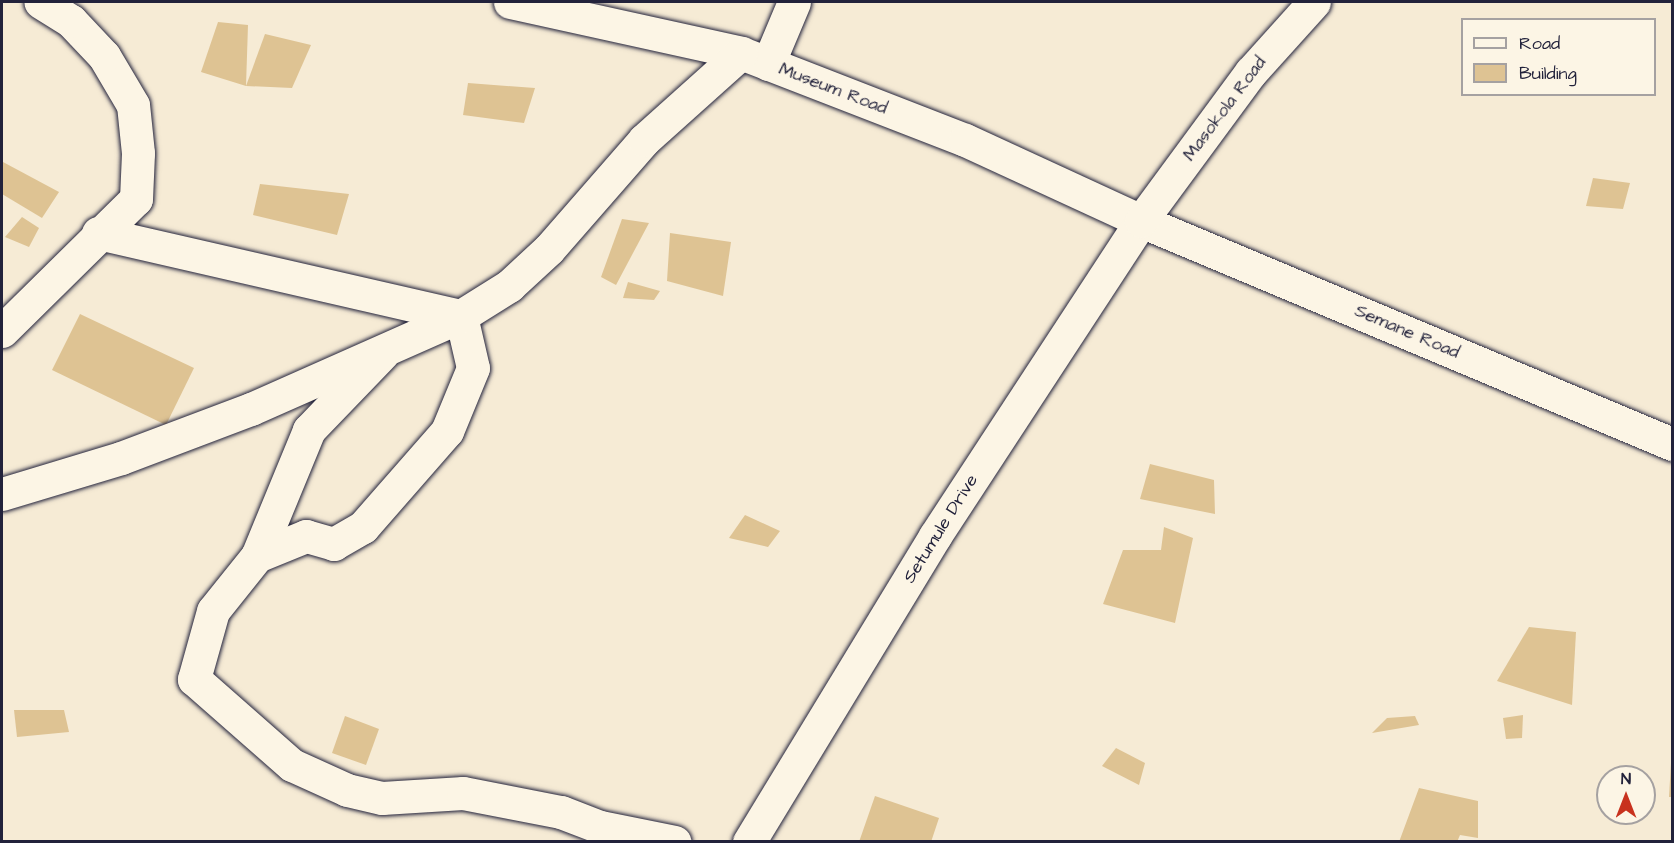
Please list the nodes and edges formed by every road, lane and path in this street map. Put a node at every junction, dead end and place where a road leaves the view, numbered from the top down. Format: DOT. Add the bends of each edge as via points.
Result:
graph roads {
  1 [pos="41,2"];
  2 [pos="510,2"];
  3 [pos="794,2"];
  4 [pos="1314,2"];
  5 [pos="754,58"];
  6 [pos="1141,221"];
  7 [pos="98,233"];
  8 [pos="461,316"];
  9 [pos="2,331"];
  10 [pos="383,353"];
  11 [pos="1672,444"];
  12 [pos="2,494"];
  13 [pos="257,556"];
  14 [pos="561,812"];
  15 [pos="595,842"];
  16 [pos="675,842"];
  17 [pos="748,842"];
  1 -- 7 [label="street" via="71,21 104,56 133,105 138,153 136,199"];
  2 -- 5 [label="street, Museum Road"];
  3 -- 5 [label="street"];
  4 -- 6 [label="street, Masokola Road" via="1251,72"];
  5 -- 6 [label="street, Museum Road" via="965,140"];
  5 -- 8 [label="street" via="644,140 549,249 509,286"];
  6 -- 11 [label="street, Semane Road"];
  6 -- 17 [label="street, Setumule Drive" via="935,536"];
  7 -- 8 [label="street"];
  7 -- 9 [label="street"];
  8 -- 10 [label="street"];
  8 -- 13 [label="street" via="472,369 447,431 363,527 334,544 306,536"];
  10 -- 12 [label="street" via="121,458"];
  10 -- 13 [label="street" via="309,430"];
  13 -- 14 [label="street" via="213,611 194,679 269,746 314,776 382,798 463,793"];
  14 -- 15 [label="street"];
  14 -- 16 [label="street" via="600,827"];
}
